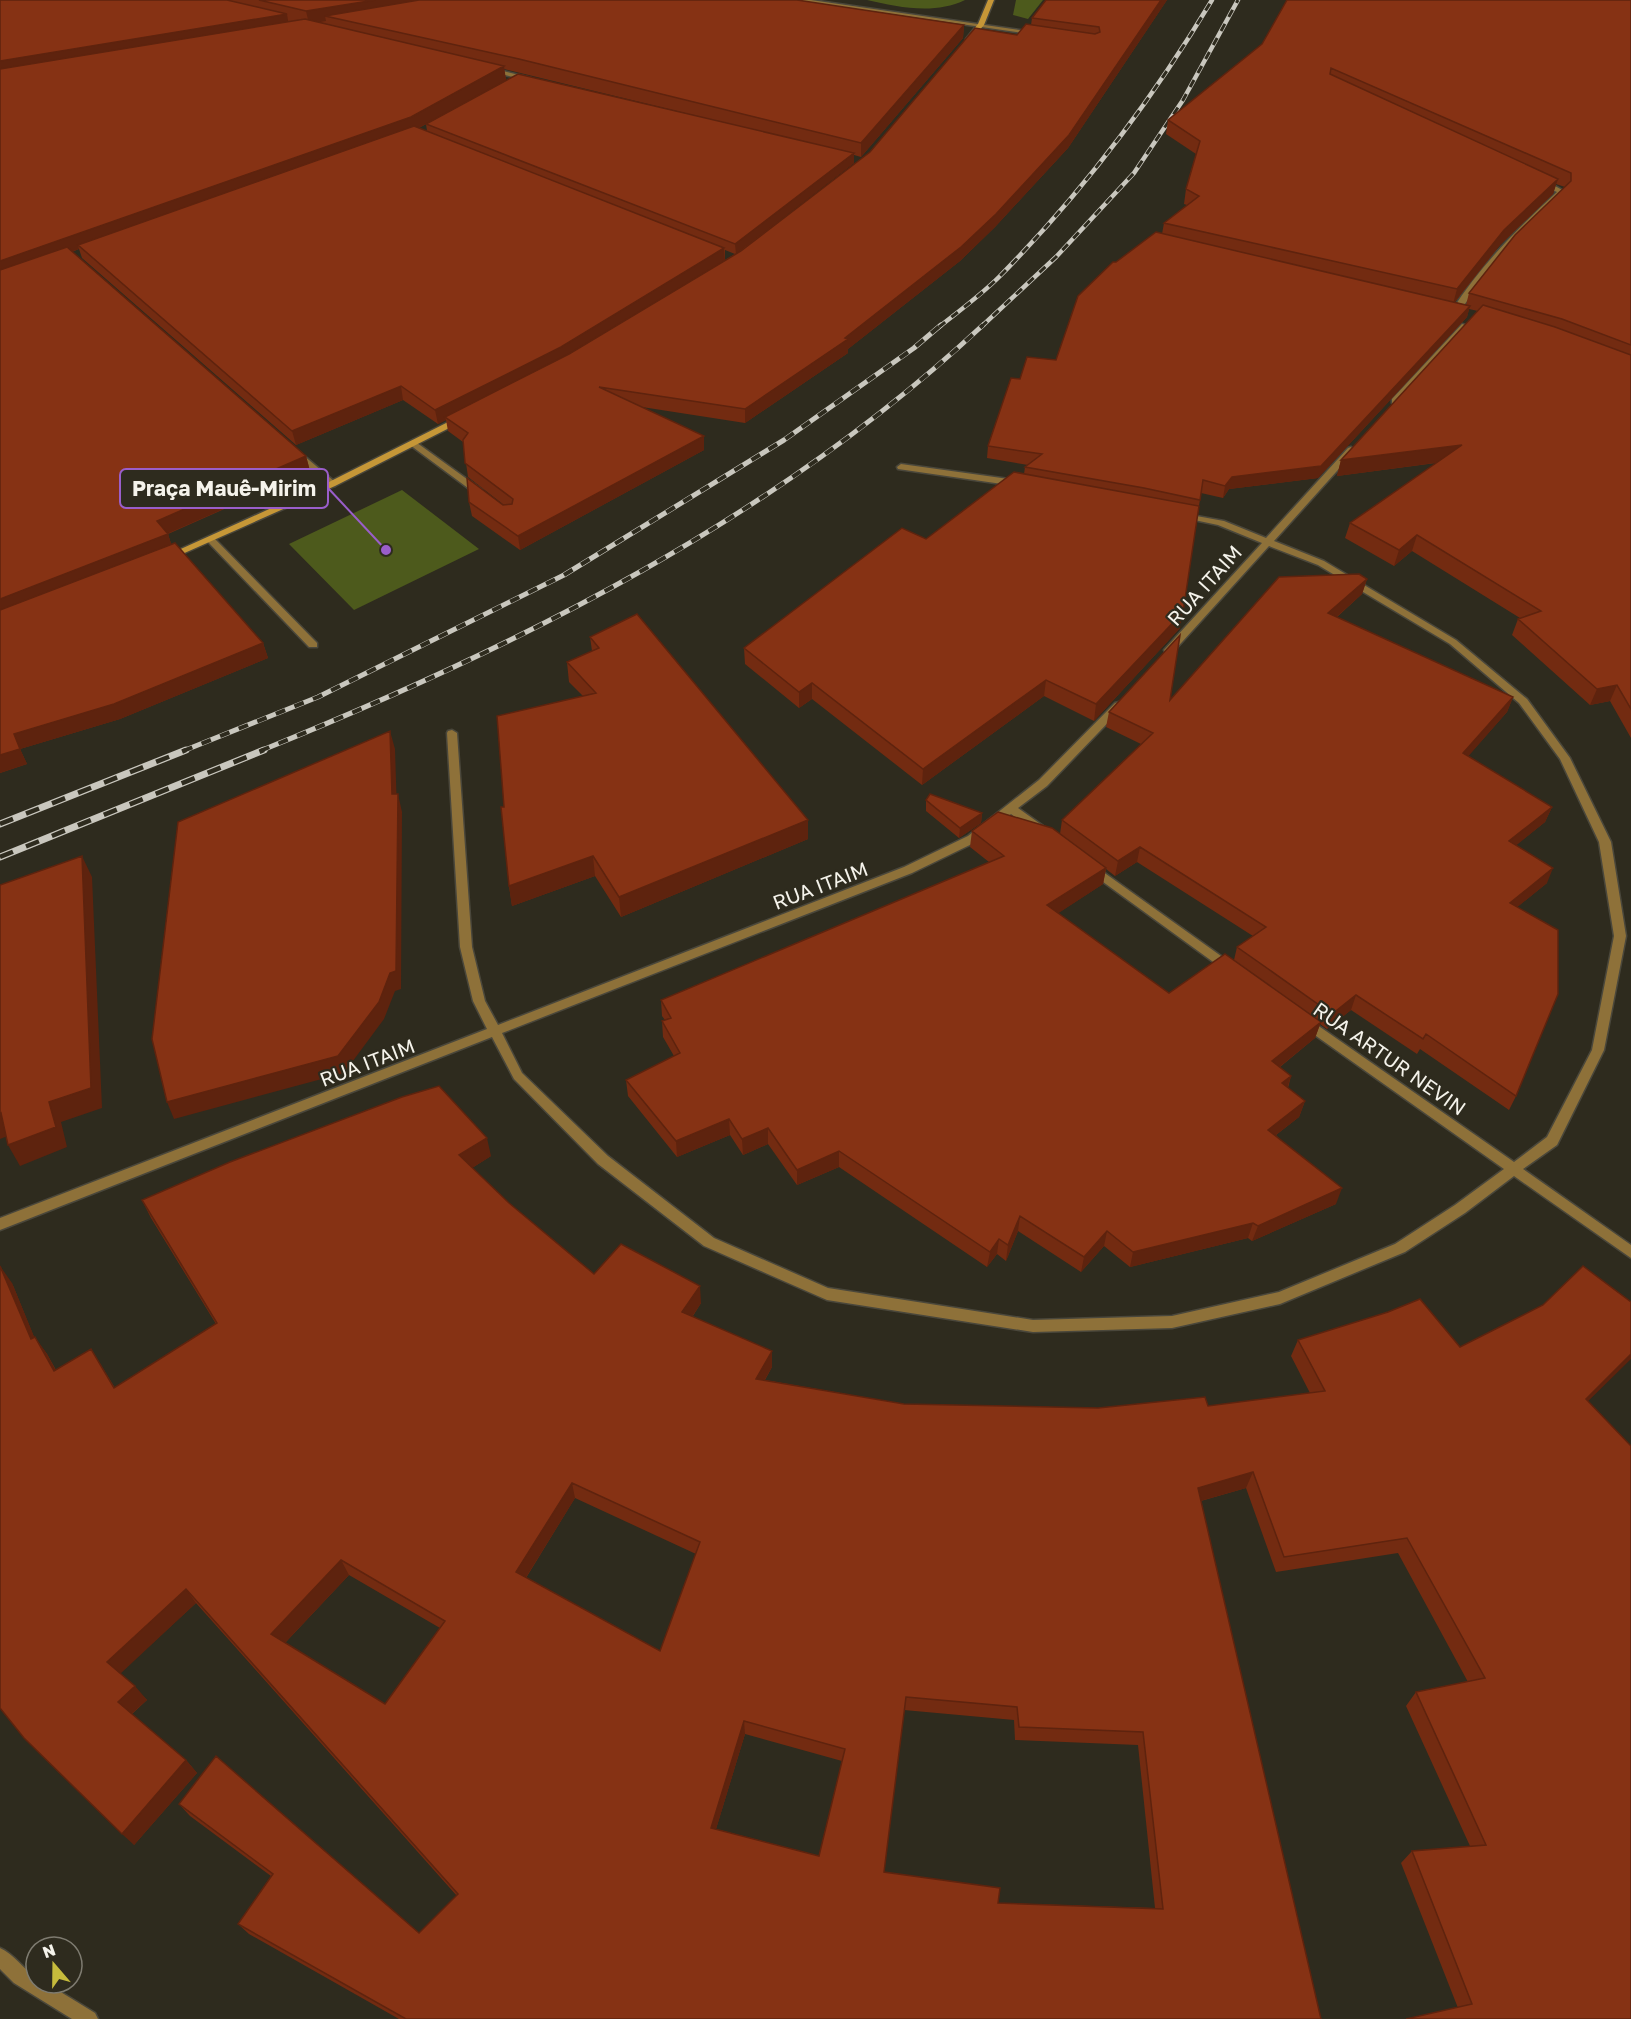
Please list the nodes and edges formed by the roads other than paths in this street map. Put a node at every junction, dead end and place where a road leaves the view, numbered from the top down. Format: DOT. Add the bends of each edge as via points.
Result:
graph roads {
  1 [pos="797,0"];
  2 [pos="991,0"];
  3 [pos="981,25"];
  4 [pos="1049,35"];
  5 [pos="958,52"];
  6 [pos="486,69"];
  7 [pos="521,77"];
  8 [pos="541,82"];
  9 [pos="510,83"];
  10 [pos="1530,177"];
  11 [pos="1444,307"];
  12 [pos="1456,310"];
  13 [pos="1388,409"];
  14 [pos="474,412"];
  15 [pos="1358,442"];
  16 [pos="413,443"];
  17 [pos="287,445"];
  18 [pos="901,467"];
  19 [pos="332,484"];
  20 [pos="1032,486"];
  21 [pos="483,495"];
  22 [pos="1165,510"];
  23 [pos="211,540"];
  24 [pos="1268,542"];
  25 [pos="156,562"];
  26 [pos="313,645"];
  27 [pos="1159,660"];
  28 [pos="1127,696"];
  29 [pos="452,734"];
  30 [pos="1011,808"];
  31 [pos="1049,836"];
  32 [pos="1078,857"];
  33 [pos="1241,976"];
  34 [pos="1299,1018"];
  35 [pos="495,1031"];
  36 [pos="1515,1169"];
  37 [pos="0,1224"];
  38 [pos="1631,1252"];
  39 [pos="0,1957"];
  40 [pos="88,2019"];
  1 -- 3 [label="street"];
  2 -- 3 [label="street"];
  3 -- 4 [label="street"];
  3 -- 5 [label="street"];
  6 -- 7 [label="street"];
  7 -- 8 [label="street"];
  7 -- 9 [label="street"];
  10 -- 12 [label="street" via="1562,192 1497,256"];
  11 -- 12 [label="street"];
  12 -- 13 [label="street" via="1471,314"];
  14 -- 16 [label="street"];
  15 -- 24 [label="street, RUA ITAIM"];
  16 -- 19 [label="street"];
  16 -- 21 [label="street"];
  17 -- 19 [label="street"];
  18 -- 20 [label="street"];
  19 -- 23 [label="street"];
  22 -- 24 [label="street" via="1221,523"];
  23 -- 25 [label="street"];
  23 -- 26 [label="street"];
  24 -- 27 [label="street, RUA ITAIM"];
  24 -- 36 [label="street" via="1321,563 1452,642 1523,701 1565,758 1605,842 1620,936 1598,1050 1552,1141"];
  28 -- 30 [label="street, RUA ITAIM" via="1043,783"];
  29 -- 35 [label="street" via="466,947 479,1001"];
  30 -- 31 [label="street"];
  30 -- 35 [label="street, RUA ITAIM" via="972,839 908,870"];
  32 -- 33 [label="street"];
  34 -- 36 [label="street, RUA ARTUR NEVIN"];
  35 -- 36 [label="street" via="518,1076 595,1152 710,1242 827,1294 1033,1326 1172,1322 1280,1298 1400,1248"];
  35 -- 37 [label="street, RUA ITAIM"];
  36 -- 38 [label="street, RUA ARTUR NEVIN"];
  39 -- 40 [label="street" via="20,1977"];
}
